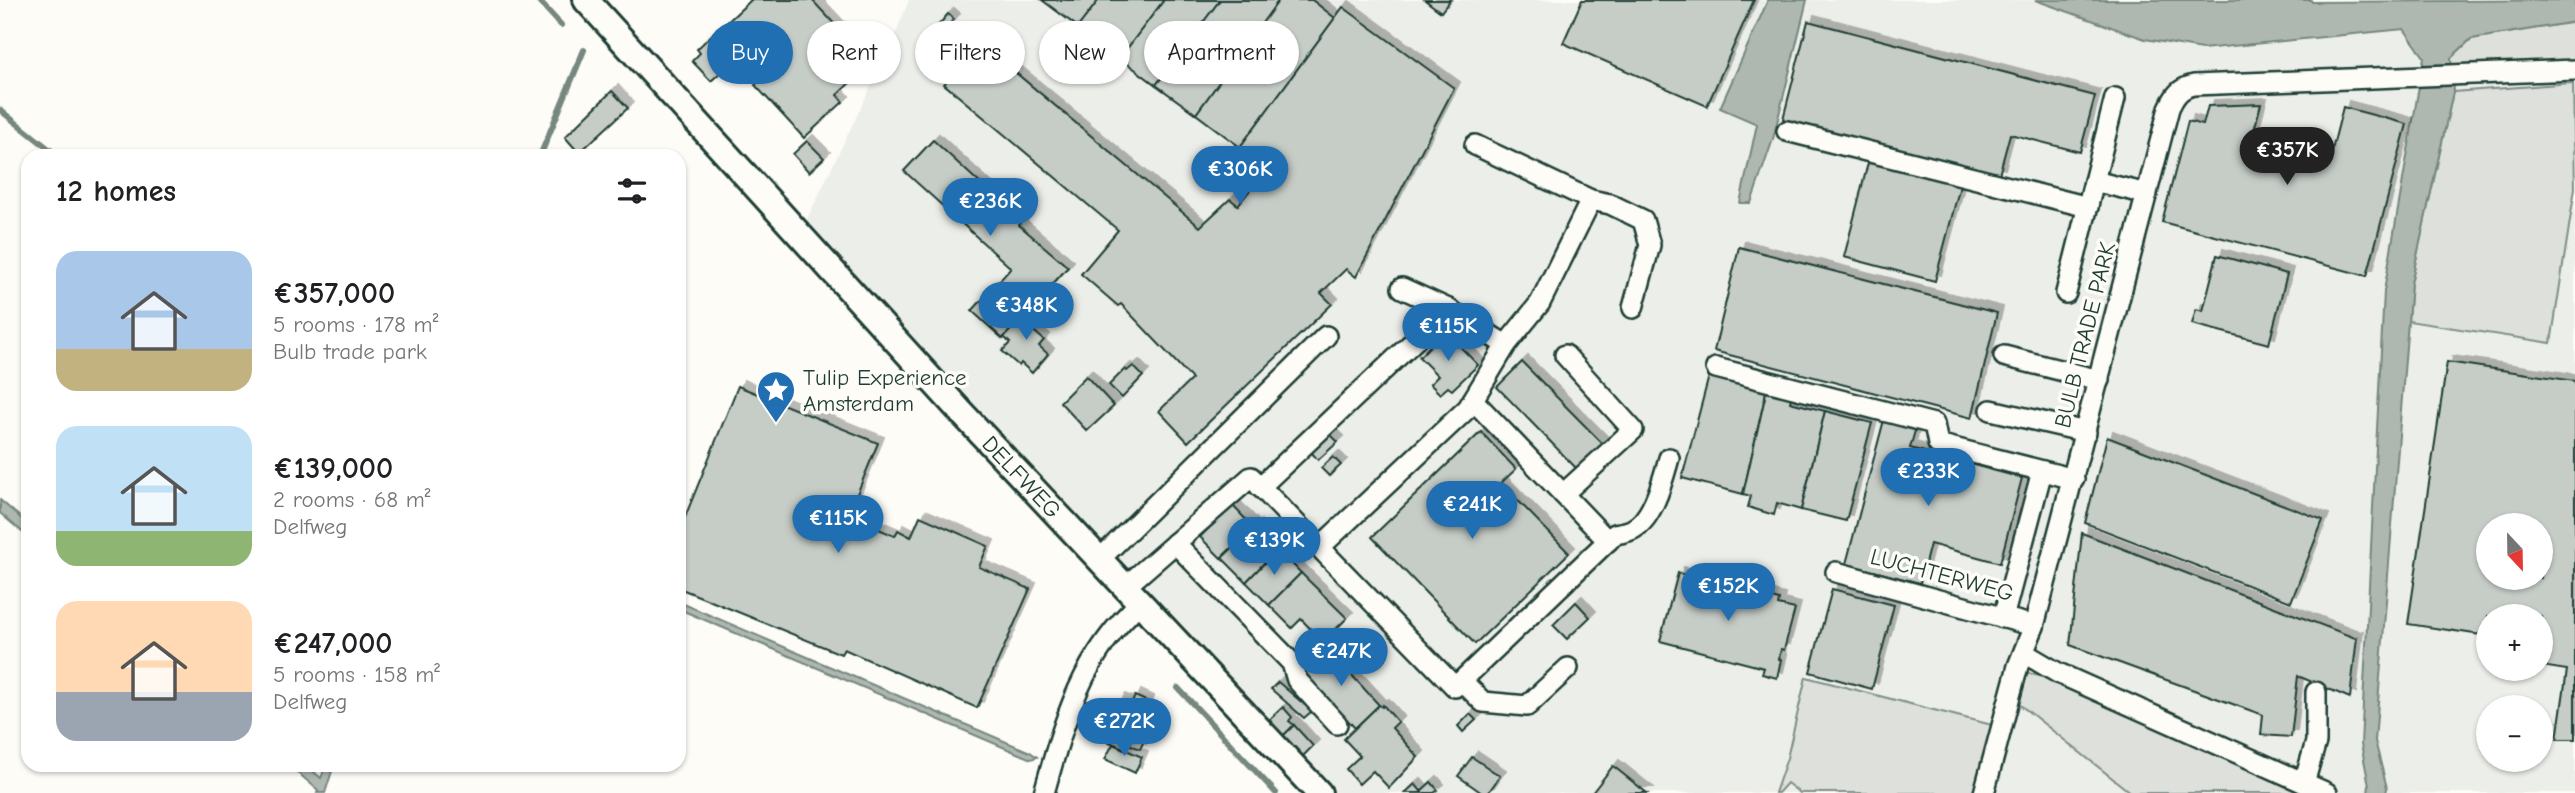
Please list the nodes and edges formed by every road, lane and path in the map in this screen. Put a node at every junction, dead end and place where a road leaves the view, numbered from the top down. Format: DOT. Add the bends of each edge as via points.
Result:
graph roads {
  1 [pos="586,0"];
  2 [pos="2575,70"];
  3 [pos="2115,98"];
  4 [pos="1787,131"];
  5 [pos="1475,145"];
  6 [pos="2094,181"];
  7 [pos="2147,194"];
  8 [pos="1591,200"];
  9 [pos="2088,206"];
  10 [pos="1402,288"];
  11 [pos="2066,293"];
  12 [pos="1633,308"];
  13 [pos="1448,309"];
  14 [pos="1326,336"];
  15 [pos="1506,345"];
  16 [pos="1565,355"];
  17 [pos="2004,356"];
  18 [pos="1716,368"];
  19 [pos="2099,380"];
  20 [pos="1473,400"];
  21 [pos="1992,410"];
  22 [pos="2086,432"];
  23 [pos="1669,458"];
  24 [pos="2042,471"];
  25 [pos="2074,479"];
  26 [pos="1260,487"];
  27 [pos="1563,494"];
  28 [pos="1608,541"];
  29 [pos="1175,543"];
  30 [pos="1319,548"];
  31 [pos="1099,560"];
  32 [pos="1836,572"];
  33 [pos="1132,595"];
  34 [pos="2003,618"];
  35 [pos="2034,626"];
  36 [pos="2024,653"];
  37 [pos="1568,668"];
  38 [pos="1462,681"];
  39 [pos="2316,691"];
  40 [pos="1338,724"];
  41 [pos="2304,783"];
  42 [pos="1044,793"];
  43 [pos="1319,793"];
  44 [pos="1984,793"];
  45 [pos="2327,793"];
  1 -- 31 [label="main road, DELFWEG"];
  2 -- 7 [label="street, BULB TRADE PARK" via="2184,87 2169,108"];
  3 -- 6 [label="street"];
  4 -- 9 [label="street"];
  5 -- 8 [label="street"];
  6 -- 7 [label="street"];
  6 -- 9 [label="street"];
  7 -- 19 [label="street, BULB TRADE PARK"];
  8 -- 12 [label="street" via="1643,220 1650,245"];
  8 -- 15 [label="street" via="1540,303"];
  9 -- 11 [label="street"];
  10 -- 13 [label="street"];
  13 -- 15 [label="street"];
  13 -- 26 [label="street"];
  14 -- 31 [label="street"];
  15 -- 20 [label="street"];
  16 -- 27 [label="street" via="1633,430"];
  17 -- 19 [label="street"];
  18 -- 24 [label="street" via="1934,424 1938,444"];
  19 -- 22 [label="street, BULB TRADE PARK"];
  20 -- 27 [label="street"];
  20 -- 30 [label="street"];
  21 -- 22 [label="street"];
  22 -- 25 [label="street, BULB TRADE PARK"];
  23 -- 28 [label="street" via="1648,513 1633,530 1615,534"];
  24 -- 25 [label="street"];
  24 -- 34 [label="street"];
  25 -- 35 [label="street, BULB TRADE PARK"];
  26 -- 29 [label="street" via="1251,477"];
  26 -- 30 [label="street"];
  27 -- 28 [label="street"];
  28 -- 38 [label="street"];
  29 -- 33 [label="street"];
  29 -- 40 [label="street" via="1292,663 1297,680"];
  30 -- 38 [label="street" via="1455,687"];
  31 -- 33 [label="main road, DELFWEG"];
  32 -- 34 [label="street, LUCHTERWEG"];
  33 -- 42 [label="street" via="1076,690"];
  33 -- 43 [label="main road, DELFWEG"];
  34 -- 35 [label="street, LUCHTERWEG"];
  35 -- 36 [label="street, BULB TRADE PARK"];
  36 -- 41 [label="street" via="2058,673"];
  36 -- 44 [label="street"];
  37 -- 38 [label="street" via="1527,706 1483,702"];
  39 -- 41 [label="street" via="2316,742"];
  41 -- 45 [label="street"];
}
